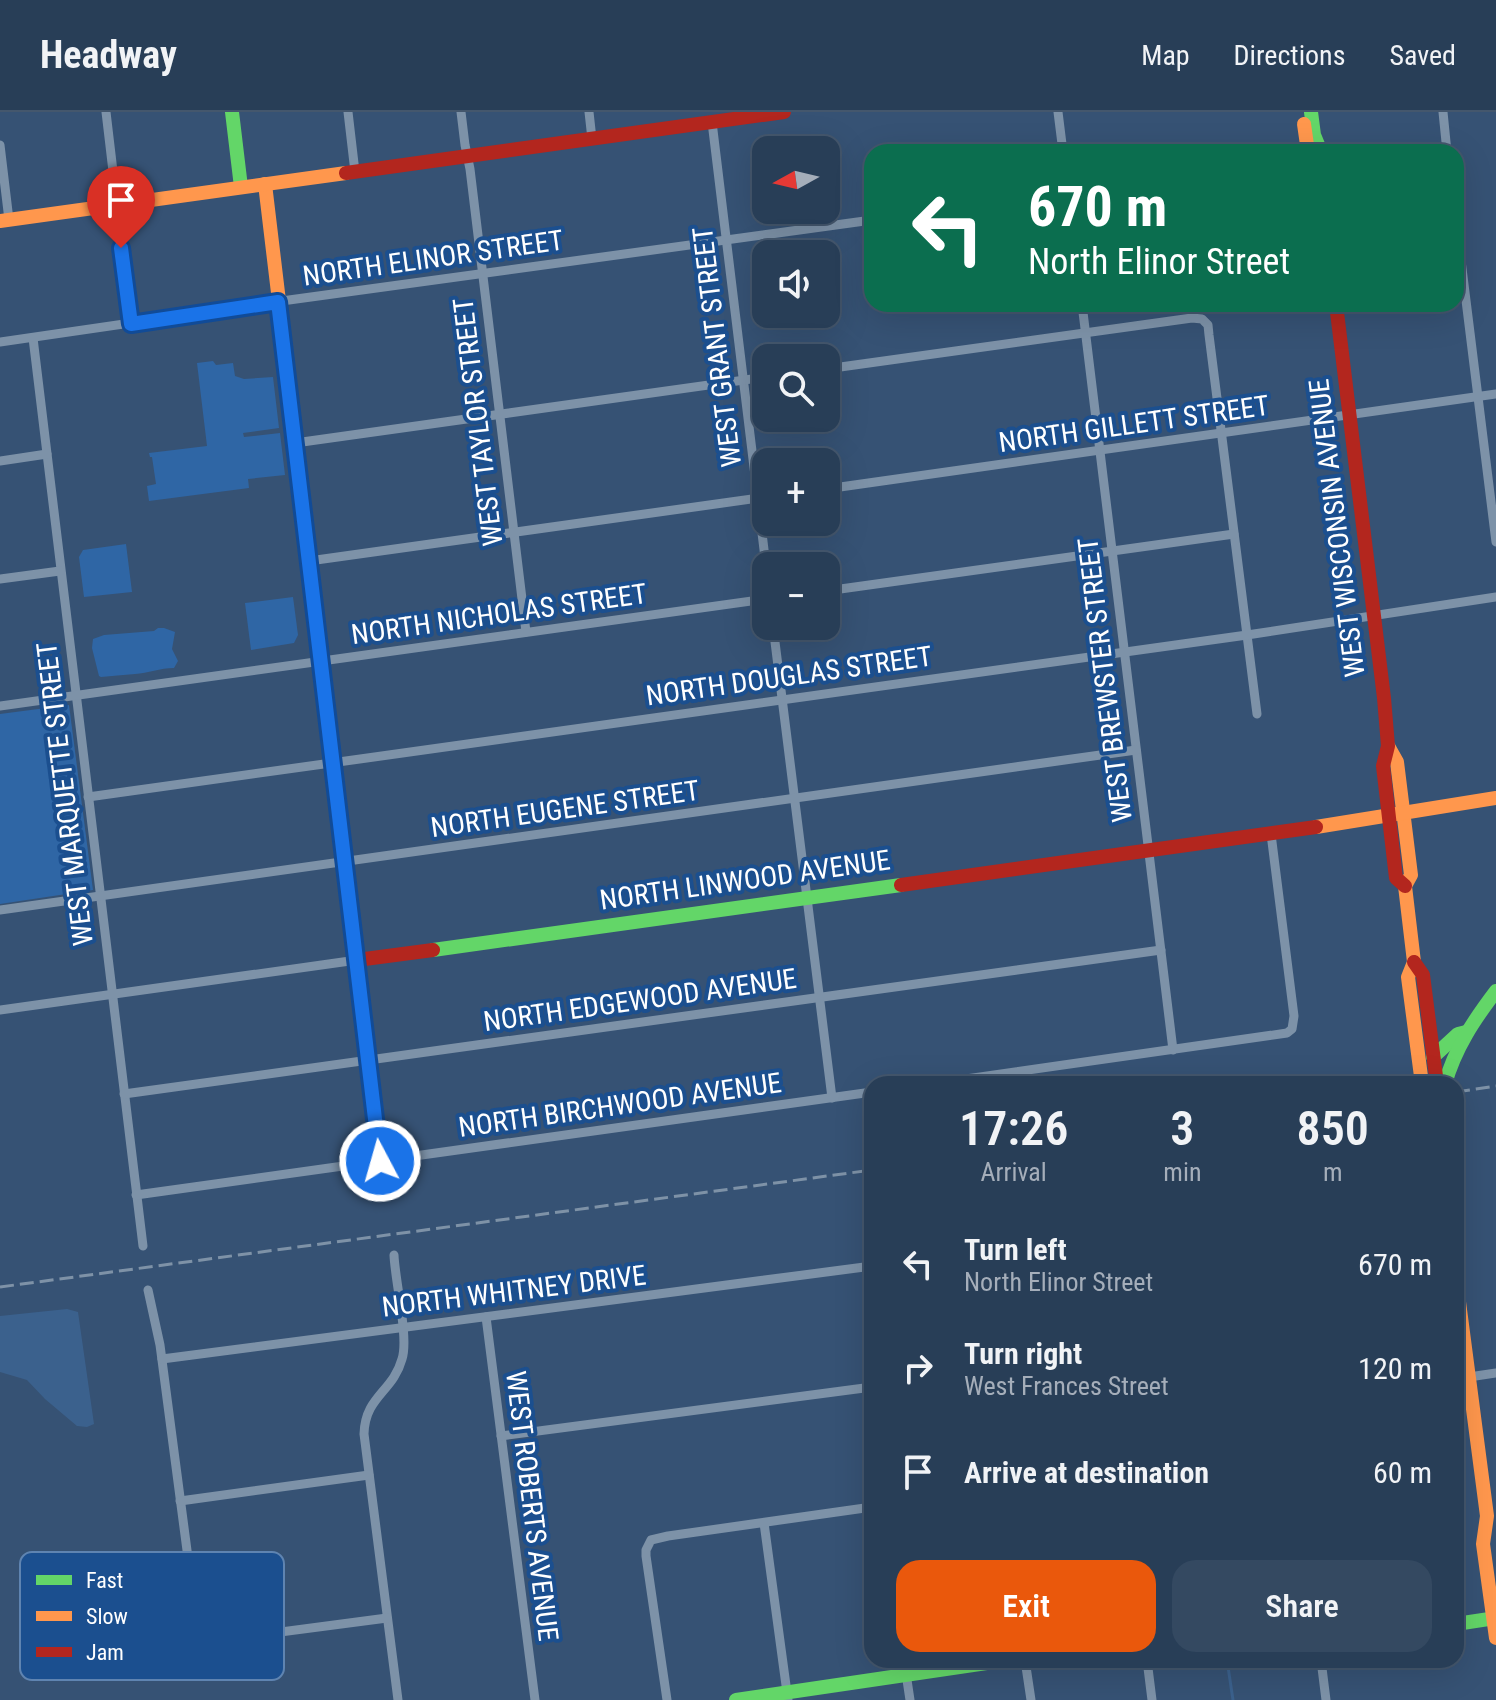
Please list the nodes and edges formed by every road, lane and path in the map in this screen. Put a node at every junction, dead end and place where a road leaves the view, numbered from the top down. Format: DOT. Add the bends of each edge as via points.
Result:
graph roads {
  1 [pos="106,112"];
  2 [pos="232,112"];
  3 [pos="348,112"];
  4 [pos="461,112"];
  5 [pos="589,112"];
  6 [pos="784,112"];
  7 [pos="1058,112"];
  8 [pos="1303,112"];
  9 [pos="1311,112"];
  10 [pos="1317,112"];
  11 [pos="1443,112"];
  12 [pos="717,118"];
  13 [pos="592,139"];
  14 [pos="1062,144"];
  15 [pos="1307,144"];
  16 [pos="1318,144"];
  17 [pos="1321,144"];
  18 [pos="1446,144"];
  19 [pos="0,145"];
  20 [pos="467,156"];
  21 [pos="355,172"];
  22 [pos="265,184"];
  23 [pos="241,187"];
  24 [pos="117,205"];
  25 [pos="4,221"];
  26 [pos="864,221"];
  27 [pos="727,240"];
  28 [pos="483,274"];
  29 [pos="1464,284"];
  30 [pos="278,302"];
  31 [pos="1083,312"];
  32 [pos="1337,312"];
  33 [pos="131,324"];
  34 [pos="1085,332"];
  35 [pos="33,338"];
  36 [pos="0,342"];
  37 [pos="840,367"];
  38 [pos="752,379"];
  39 [pos="744,380"];
  40 [pos="1496,394"];
  41 [pos="1478,396"];
  42 [pos="499,414"];
  43 [pos="1350,415"];
  44 [pos="1222,434"];
  45 [pos="295,443"];
  46 [pos="754,448"];
  47 [pos="1099,451"];
  48 [pos="47,454"];
  49 [pos="0,461"];
  50 [pos="840,487"];
  51 [pos="752,499"];
  52 [pos="514,532"];
  53 [pos="1234,534"];
  54 [pos="1496,542"];
  55 [pos="1112,552"];
  56 [pos="309,561"];
  57 [pos="60,571"];
  58 [pos="0,579"];
  59 [pos="840,589"];
  60 [pos="1496,597"];
  61 [pos="752,601"];
  62 [pos="1374,616"];
  63 [pos="526,632"];
  64 [pos="1247,635"];
  65 [pos="775,640"];
  66 [pos="1124,652"];
  67 [pos="321,662"];
  68 [pos="75,696"];
  69 [pos="782,699"];
  70 [pos="0,706"];
  71 [pos="1257,714"];
  72 [pos="1388,746"];
  73 [pos="1136,750"];
  74 [pos="333,762"];
  75 [pos="88,797"];
  76 [pos="1496,798"];
  77 [pos="794,799"];
  78 [pos="1404,814"];
  79 [pos="1388,816"];
  80 [pos="1271,834"];
  81 [pos="1148,850"];
  82 [pos="346,861"];
  83 [pos="1405,886"];
  84 [pos="100,896"];
  85 [pos="806,898"];
  86 [pos="0,910"];
  87 [pos="1161,950"];
  88 [pos="357,960"];
  89 [pos="1414,962"];
  90 [pos="1496,991"];
  91 [pos="112,996"];
  92 [pos="1410,996"];
  93 [pos="819,998"];
  94 [pos="0,1010"];
  95 [pos="1429,1022"];
  96 [pos="1466,1032"];
  97 [pos="1173,1050"];
  98 [pos="1454,1056"];
  99 [pos="1426,1059"];
  100 [pos="369,1060"];
  101 [pos="988,1076"];
  102 [pos="1423,1076"];
  103 [pos="1433,1076"];
  104 [pos="1448,1076"];
  105 [pos="864,1093"];
  106 [pos="124,1094"];
  107 [pos="832,1098"];
  108 [pos="380,1161"];
  109 [pos="136,1195"];
  110 [pos="143,1246"];
  111 [pos="394,1255"];
  112 [pos="864,1267"];
  113 [pos="148,1290"];
  114 [pos="486,1317"];
  115 [pos="402,1327"];
  116 [pos="1464,1339"];
  117 [pos="162,1359"];
  118 [pos="1496,1373"];
  119 [pos="1469,1377"];
  120 [pos="864,1388"];
  121 [pos="501,1436"];
  122 [pos="369,1475"];
  123 [pos="180,1501"];
  124 [pos="864,1508"];
  125 [pos="1487,1516"];
  126 [pos="764,1523"];
  127 [pos="1496,1536"];
  128 [pos="187,1552"];
  129 [pos="387,1618"];
  130 [pos="1495,1618"];
  131 [pos="1464,1623"];
  132 [pos="284,1632"];
  133 [pos="1496,1638"];
  134 [pos="905,1668"];
  135 [pos="956,1668"];
  136 [pos="1026,1668"];
  137 [pos="1148,1668"];
  138 [pos="1322,1668"];
  139 [pos="906,1676"];
  140 [pos="787,1696"];
  141 [pos="398,1700"];
  142 [pos="535,1700"];
  143 [pos="667,1700"];
  144 [pos="736,1700"];
  145 [pos="910,1700"];
  146 [pos="1031,1700"];
  147 [pos="1152,1700"];
  148 [pos="1326,1700"];
  1 -- 24 [label="street"];
  2 -- 23 [label="main road"];
  3 -- 21 [label="street"];
  4 -- 20 [label="street, WEST TAYLOR STREET"];
  5 -- 13 [label="street"];
  6 -- 12 [label="main road"];
  7 -- 14 [label="street"];
  8 -- 15 [label="main road"];
  9 -- 16 [label="main road"];
  10 -- 17 [label="main road"];
  11 -- 18 [label="street"];
  12 -- 13 [label="main road"];
  12 -- 27 [label="street, WEST GRANT STREET"];
  13 -- 20 [label="main road"];
  19 -- 25 [label="street"];
  20 -- 21 [label="main road"];
  20 -- 28 [label="street, WEST TAYLOR STREET"];
  21 -- 22 [label="main road"];
  22 -- 23 [label="main road"];
  22 -- 30 [label="main road"];
  23 -- 24 [label="main road"];
  24 -- 25 [label="main road"];
  24 -- 33 [label="street"];
  26 -- 27 [label="street, NORTH ELINOR STREET"];
  27 -- 28 [label="street, NORTH ELINOR STREET"];
  27 -- 39 [label="street, WEST GRANT STREET"];
  28 -- 30 [label="street, NORTH ELINOR STREET"];
  28 -- 42 [label="street, WEST TAYLOR STREET"];
  29 -- 41 [label="street"];
  30 -- 33 [label="street, NORTH ELINOR STREET"];
  30 -- 45 [label="main road"];
  31 -- 34 [label="street, WEST BREWSTER STREET"];
  32 -- 43 [label="main road, WEST WISCONSIN AVENUE"];
  33 -- 35 [label="street, NORTH ELINOR STREET"];
  34 -- 37 [label="street"];
  34 -- 44 [label="street" via="1202,319 1209,330"];
  34 -- 47 [label="street, WEST BREWSTER STREET"];
  35 -- 36 [label="street, NORTH ELINOR STREET"];
  35 -- 48 [label="street, WEST MARQUETTE STREET"];
  38 -- 39 [label="street"];
  39 -- 42 [label="street"];
  39 -- 46 [label="street, WEST GRANT STREET"];
  40 -- 41 [label="street, NORTH GILLETT STREET"];
  41 -- 43 [label="street, NORTH GILLETT STREET"];
  41 -- 54 [label="street"];
  42 -- 45 [label="street"];
  42 -- 52 [label="street, WEST TAYLOR STREET"];
  43 -- 44 [label="street, NORTH GILLETT STREET"];
  43 -- 62 [label="main road, WEST WISCONSIN AVENUE"];
  44 -- 47 [label="street, NORTH GILLETT STREET"];
  44 -- 53 [label="street"];
  45 -- 56 [label="main road"];
  47 -- 50 [label="street, NORTH GILLETT STREET"];
  47 -- 55 [label="street, WEST BREWSTER STREET"];
  48 -- 49 [label="street"];
  48 -- 57 [label="street, WEST MARQUETTE STREET"];
  51 -- 52 [label="street"];
  52 -- 56 [label="street"];
  52 -- 63 [label="street, WEST TAYLOR STREET"];
  53 -- 55 [label="street"];
  53 -- 64 [label="street"];
  55 -- 59 [label="street"];
  55 -- 66 [label="street, WEST BREWSTER STREET"];
  56 -- 67 [label="main road"];
  57 -- 58 [label="street"];
  57 -- 68 [label="street, WEST MARQUETTE STREET"];
  60 -- 62 [label="street, NORTH DOUGLAS STREET"];
  61 -- 63 [label="street, NORTH NICHOLAS STREET"];
  62 -- 64 [label="street, NORTH DOUGLAS STREET"];
  62 -- 72 [label="main road, WEST WISCONSIN AVENUE"];
  63 -- 67 [label="street, NORTH NICHOLAS STREET"];
  64 -- 66 [label="street, NORTH DOUGLAS STREET"];
  64 -- 71 [label="street"];
  65 -- 69 [label="street"];
  66 -- 69 [label="street, NORTH DOUGLAS STREET"];
  66 -- 73 [label="street, WEST BREWSTER STREET"];
  67 -- 68 [label="street, NORTH NICHOLAS STREET"];
  67 -- 74 [label="main road"];
  68 -- 70 [label="street, NORTH NICHOLAS STREET"];
  68 -- 75 [label="street, WEST MARQUETTE STREET"];
  69 -- 74 [label="street, NORTH DOUGLAS STREET"];
  69 -- 77 [label="street"];
  72 -- 78 [label="main road, WEST WISCONSIN AVENUE" via="1397,762"];
  72 -- 79 [label="main road, WEST WISCONSIN AVENUE" via="1383,766"];
  73 -- 77 [label="street, NORTH EUGENE STREET"];
  73 -- 81 [label="street, WEST BREWSTER STREET"];
  74 -- 75 [label="street, NORTH DOUGLAS STREET"];
  74 -- 82 [label="main road"];
  75 -- 84 [label="street, WEST MARQUETTE STREET"];
  76 -- 78 [label="main road, NORTH LINWOOD AVENUE"];
  77 -- 82 [label="street, NORTH EUGENE STREET"];
  77 -- 85 [label="street"];
  78 -- 79 [label="main road, NORTH LINWOOD AVENUE"];
  78 -- 83 [label="main road, WEST WISCONSIN AVENUE" via="1411,875"];
  79 -- 80 [label="main road, NORTH LINWOOD AVENUE"];
  79 -- 83 [label="main road, WEST WISCONSIN AVENUE" via="1396,878"];
  80 -- 81 [label="main road, NORTH LINWOOD AVENUE"];
  80 -- 97 [label="street" via="1292,1029 1285,1035"];
  81 -- 85 [label="main road, NORTH LINWOOD AVENUE"];
  81 -- 87 [label="street, WEST BREWSTER STREET"];
  82 -- 84 [label="street, NORTH EUGENE STREET"];
  82 -- 88 [label="main road"];
  83 -- 89 [label="main road, WEST WISCONSIN AVENUE"];
  84 -- 86 [label="street, NORTH EUGENE STREET"];
  84 -- 91 [label="street, WEST MARQUETTE STREET"];
  85 -- 88 [label="main road, NORTH LINWOOD AVENUE"];
  85 -- 93 [label="street"];
  87 -- 93 [label="street, NORTH EDGEWOOD AVENUE"];
  87 -- 97 [label="street, WEST BREWSTER STREET"];
  88 -- 91 [label="street, NORTH LINWOOD AVENUE"];
  88 -- 100 [label="street"];
  89 -- 92 [label="main road, WEST WISCONSIN AVENUE" via="1408,977"];
  89 -- 95 [label="main road, WEST WISCONSIN AVENUE" via="1423,975"];
  90 -- 96 [label="main road"];
  91 -- 94 [label="street, NORTH LINWOOD AVENUE"];
  91 -- 106 [label="street, WEST MARQUETTE STREET"];
  92 -- 95 [label="main road" via="1419,997"];
  92 -- 99 [label="main road, WEST WISCONSIN AVENUE"];
  93 -- 100 [label="street, NORTH EDGEWOOD AVENUE"];
  93 -- 107 [label="street"];
  95 -- 99 [label="main road, WEST WISCONSIN AVENUE"];
  96 -- 98 [label="main road"];
  96 -- 99 [label="main road"];
  97 -- 101 [label="street"];
  98 -- 99 [label="main road"];
  98 -- 104 [label="main road"];
  99 -- 102 [label="main road, WEST WISCONSIN AVENUE"];
  99 -- 103 [label="main road, WEST WISCONSIN AVENUE"];
  100 -- 106 [label="street, NORTH EDGEWOOD AVENUE"];
  100 -- 108 [label="street"];
  105 -- 107 [label="street, NORTH BIRCHWOOD AVENUE"];
  106 -- 109 [label="street, WEST MARQUETTE STREET"];
  107 -- 108 [label="street, NORTH BIRCHWOOD AVENUE"];
  108 -- 109 [label="street, NORTH BIRCHWOOD AVENUE"];
  109 -- 110 [label="street, WEST MARQUETTE STREET"];
  111 -- 115 [label="street"];
  112 -- 114 [label="street, NORTH WHITNEY DRIVE"];
  113 -- 117 [label="street"];
  114 -- 115 [label="street, NORTH WHITNEY DRIVE"];
  114 -- 121 [label="street, WEST ROBERTS AVENUE"];
  115 -- 117 [label="street, NORTH WHITNEY DRIVE"];
  115 -- 122 [label="street" via="404,1353 396,1376 366,1417"];
  116 -- 119 [label="main road"];
  117 -- 123 [label="street"];
  118 -- 119 [label="street"];
  119 -- 125 [label="main road"];
  120 -- 121 [label="street"];
  121 -- 142 [label="street, WEST ROBERTS AVENUE"];
  122 -- 123 [label="street"];
  122 -- 129 [label="street"];
  123 -- 128 [label="street"];
  124 -- 126 [label="street"];
  125 -- 127 [label="main road"];
  125 -- 130 [label="main road" via="1483,1544"];
  126 -- 140 [label="street"];
  126 -- 143 [label="street" via="657,1538 648,1545"];
  129 -- 132 [label="street"];
  129 -- 141 [label="street"];
  130 -- 131 [label="main road"];
  130 -- 133 [label="main road"];
  134 -- 139 [label="street"];
  135 -- 139 [label="main road"];
  136 -- 146 [label="street"];
  137 -- 147 [label="street"];
  138 -- 148 [label="street"];
  139 -- 140 [label="main road"];
  139 -- 145 [label="street"];
  140 -- 144 [label="main road"];
}
